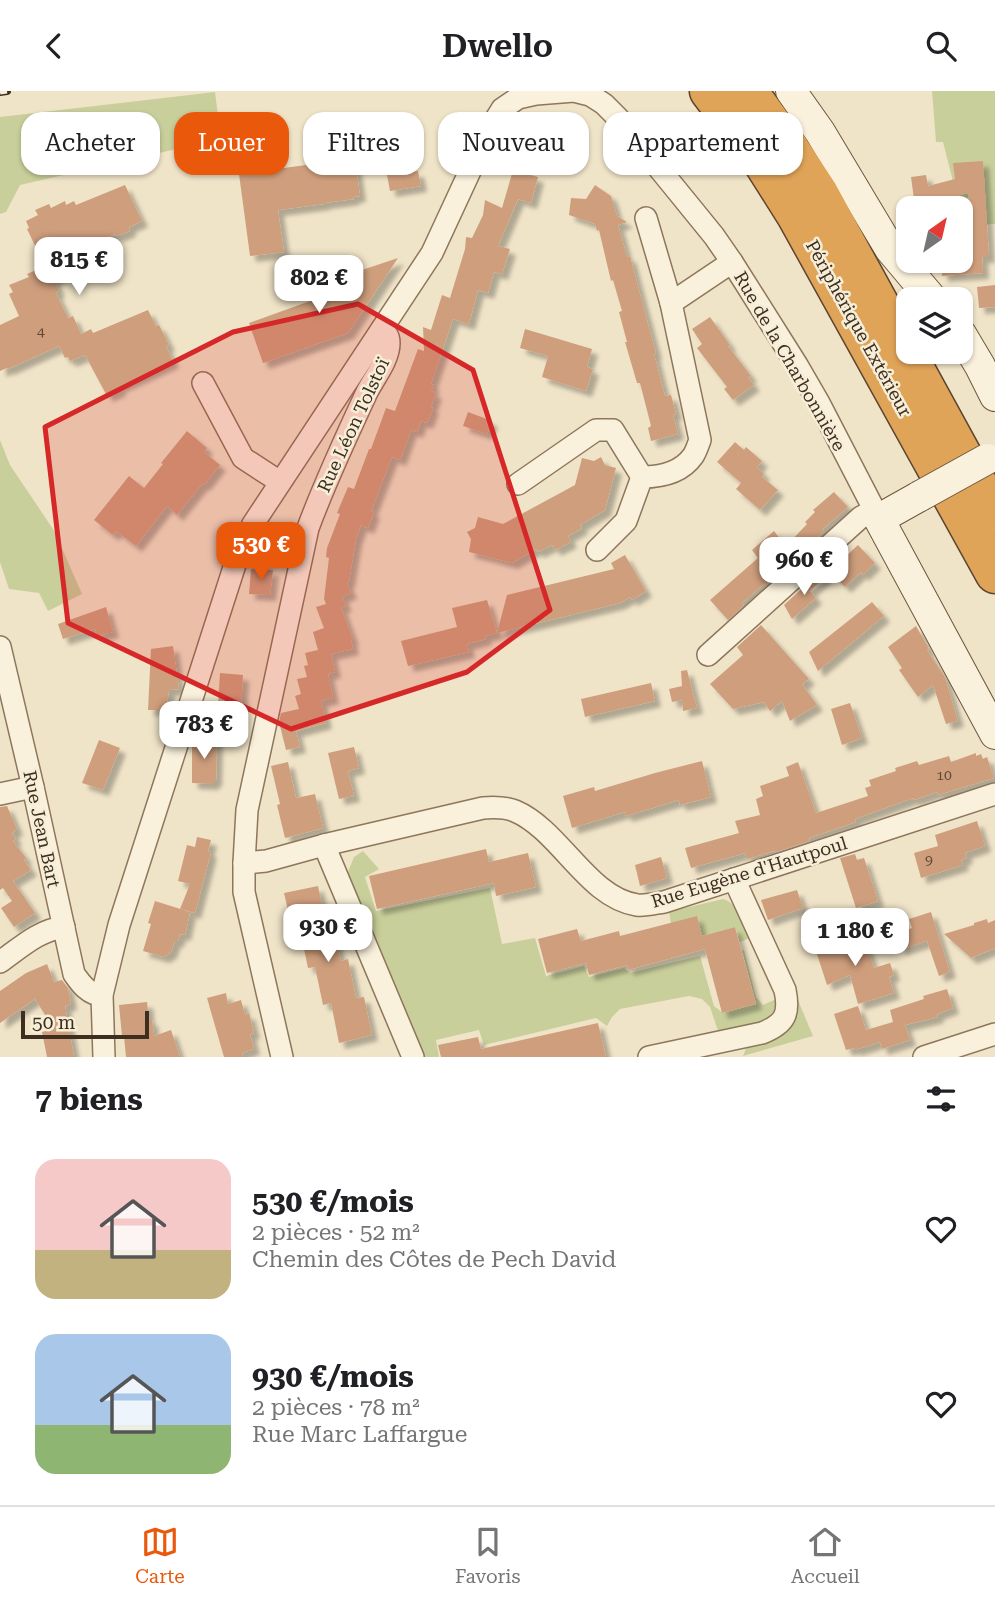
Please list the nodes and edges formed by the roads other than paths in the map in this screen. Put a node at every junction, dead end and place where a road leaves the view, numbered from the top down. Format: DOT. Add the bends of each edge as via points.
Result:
graph roads {
  1 [pos="709,91"];
  2 [pos="748,91"];
  3 [pos="791,91"];
  4 [pos="646,218"];
  5 [pos="732,262"];
  6 [pos="922,287"];
  7 [pos="671,303"];
  8 [pos="382,329"];
  9 [pos="973,354"];
  10 [pos="203,383"];
  11 [pos="995,395"];
  12 [pos="991,456"];
  13 [pos="642,477"];
  14 [pos="280,482"];
  15 [pos="518,484"];
  16 [pos="876,514"];
  17 [pos="995,515"];
  18 [pos="597,550"];
  19 [pos="995,574"];
  20 [pos="0,647"];
  21 [pos="708,655"];
  22 [pos="995,734"];
  23 [pos="33,787"];
  24 [pos="0,794"];
  25 [pos="995,794"];
  26 [pos="324,845"];
  27 [pos="244,863"];
  28 [pos="734,879"];
  29 [pos="64,927"];
  30 [pos="0,962"];
  31 [pos="102,995"];
  32 [pos="995,1034"];
  33 [pos="104,1057"];
  34 [pos="282,1057"];
  35 [pos="413,1057"];
  36 [pos="649,1057"];
  37 [pos="924,1057"];
  1 -- 19 [label="highway, Périphérique Extérieur" via="796,215"];
  2 -- 17 [label="highway" via="818,192"];
  3 -- 6 [label="street" via="890,249"];
  4 -- 7 [label="street"];
  5 -- 7 [label="street"];
  5 -- 8 [label="street, Rue de la Charbonnière" via="604,104 574,92 536,94 518,98 502,109 432,253"];
  5 -- 16 [label="street, Rue de la Charbonnière" via="797,365"];
  7 -- 13 [label="street" via="700,440 692,457 677,470"];
  8 -- 14 [label="street"];
  8 -- 27 [label="street, Rue Léon Tolstoï" via="389,344 383,363 308,528 247,810"];
  9 -- 11 [label="street"];
  10 -- 14 [label="street" via="243,458"];
  12 -- 16 [label="street, bridge" via="920,496"];
  13 -- 15 [label="street" via="613,430 596,430"];
  13 -- 18 [label="street" via="626,521"];
  14 -- 31 [label="street" via="239,552 119,925"];
  16 -- 21 [label="street" via="861,517"];
  16 -- 22 [label="street, Rue de la Charbonnière"];
  20 -- 23 [label="street, Rue Jean Bart"];
  23 -- 24 [label="street"];
  23 -- 29 [label="street, Rue Jean Bart"];
  25 -- 28 [label="street, Rue Eugène d'Hautpoul"];
  26 -- 27 [label="street, Rue Eugène d'Hautpoul"];
  26 -- 28 [label="street, Rue Eugène d'Hautpoul" via="502,807 534,822 618,899 639,905 664,902"];
  26 -- 35 [label="street"];
  27 -- 34 [label="street, Rue Léon Tolstoï" via="244,892"];
  28 -- 36 [label="street" via="785,990 785,1018 762,1033"];
  29 -- 30 [label="street" via="40,934"];
  29 -- 31 [label="street, Rue Jean Bart" via="74,974 82,985"];
  31 -- 33 [label="street"];
  32 -- 37 [label="street"];
}
